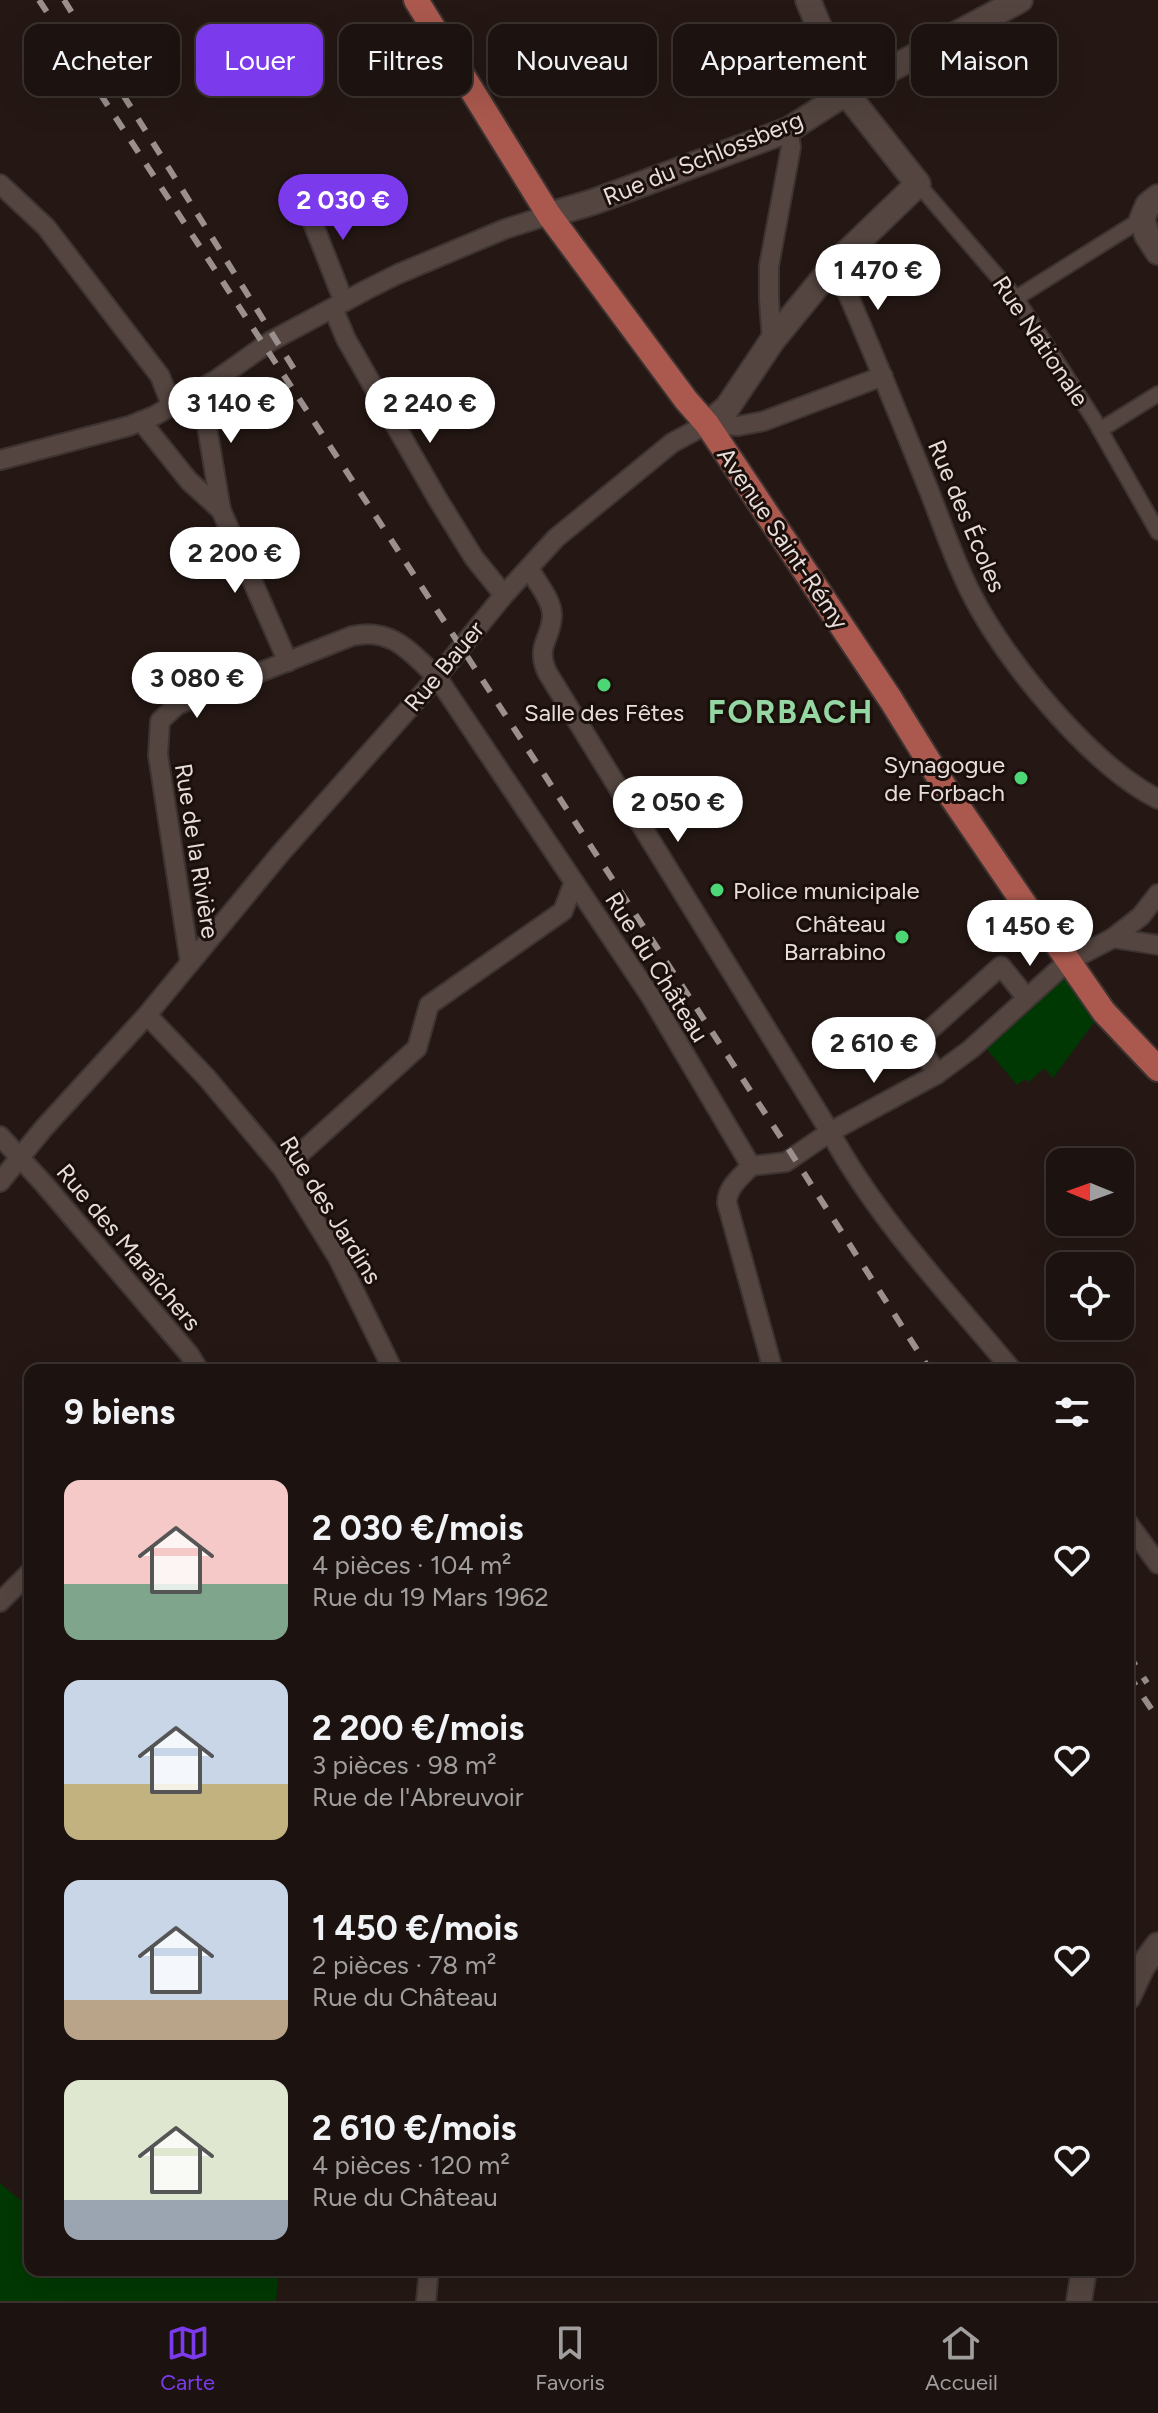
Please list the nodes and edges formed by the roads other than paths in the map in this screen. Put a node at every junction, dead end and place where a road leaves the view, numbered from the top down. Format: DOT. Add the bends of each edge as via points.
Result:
graph roads {
  1 [pos="416,0"];
  2 [pos="808,0"];
  3 [pos="1020,0"];
  4 [pos="818,24"];
  5 [pos="895,67"];
  6 [pos="841,96"];
  7 [pos="848,96"];
  8 [pos="788,130"];
  9 [pos="0,184"];
  10 [pos="918,184"];
  11 [pos="1158,197"];
  12 [pos="303,198"];
  13 [pos="549,215"];
  14 [pos="1142,219"];
  15 [pos="1158,252"];
  16 [pos="835,264"];
  17 [pos="1016,298"];
  18 [pos="338,305"];
  19 [pos="772,341"];
  20 [pos="883,376"];
  21 [pos="1158,394"];
  22 [pos="191,396"];
  23 [pos="172,407"];
  24 [pos="141,421"];
  25 [pos="707,424"];
  26 [pos="1100,430"];
  27 [pos="0,460"];
  28 [pos="221,510"];
  29 [pos="1158,532"];
  30 [pos="529,568"];
  31 [pos="504,595"];
  32 [pos="288,662"];
  33 [pos="437,677"];
  34 [pos="1158,799"];
  35 [pos="574,882"];
  36 [pos="1158,894"];
  37 [pos="1113,938"];
  38 [pos="1158,945"];
  39 [pos="1067,962"];
  40 [pos="190,963"];
  41 [pos="1026,997"];
  42 [pos="147,1015"];
  43 [pos="1158,1069"];
  44 [pos="937,1074"];
  45 [pos="830,1132"];
  46 [pos="0,1136"];
  47 [pos="21,1158"];
  48 [pos="751,1166"];
  49 [pos="283,1169"];
  50 [pos="0,1182"];
  51 [pos="195,1364"];
  52 [pos="390,1364"];
  53 [pos="771,1364"];
  54 [pos="1007,1364"];
  55 [pos="1134,1531"];
  56 [pos="1158,1564"];
  57 [pos="24,1578"];
  58 [pos="0,1602"];
  59 [pos="1158,1945"];
  60 [pos="1134,1984"];
  61 [pos="428,2276"];
  62 [pos="1083,2276"];
  63 [pos="426,2301"];
  64 [pos="1079,2301"];
  1 -- 13 [label="main road, Avenue Saint-Rémy"];
  2 -- 4 [label="main road, Rue Nationale"];
  3 -- 5 [label="main road, Rue du Schlossberg"];
  6 -- 8 [label="main road, Rue du Schlossberg"];
  7 -- 10 [label="main road, Rue Nationale"];
  8 -- 13 [label="main road, Rue du Schlossberg"];
  8 -- 19 [label="street" via="791,147 769,266"];
  9 -- 23 [label="street" via="46,227 160,376"];
  10 -- 16 [label="main road, Rue Bauer"];
  10 -- 17 [label="street, Rue Nationale"];
  11 -- 14 [label="main road"];
  12 -- 18 [label="street"];
  13 -- 18 [label="street" via="398,274"];
  13 -- 25 [label="main road, Avenue Saint-Rémy"];
  14 -- 15 [label="main road"];
  14 -- 17 [label="street"];
  16 -- 19 [label="main road, Rue Bauer"];
  16 -- 20 [label="street, Rue des Écoles"];
  17 -- 26 [label="street, Rue Nationale"];
  18 -- 22 [label="street" via="271,341"];
  18 -- 31 [label="street" via="352,351 429,486"];
  19 -- 25 [label="main road, Rue Bauer" via="727,408"];
  20 -- 25 [label="street" via="764,421"];
  20 -- 34 [label="street, Rue des Écoles" via="971,595 993,629 1089,748"];
  21 -- 26 [label="street"];
  22 -- 23 [label="street"];
  22 -- 28 [label="street" via="207,427"];
  23 -- 24 [label="street"];
  24 -- 27 [label="street"];
  24 -- 28 [label="street" via="189,481"];
  25 -- 30 [label="street, Rue Bauer" via="672,443 556,538"];
  25 -- 39 [label="main road, Avenue Saint-Rémy" via="946,789"];
  26 -- 29 [label="street, Rue Nationale"];
  28 -- 32 [label="street"];
  30 -- 31 [label="street, Rue Bauer"];
  30 -- 45 [label="street" via="552,614 541,654 547,672"];
  31 -- 33 [label="street, Rue Bauer"];
  32 -- 33 [label="street, Rue de la Rivière" via="352,636 374,633 395,642"];
  32 -- 40 [label="street, Rue de la Rivière" via="177,705 160,721 158,755"];
  33 -- 35 [label="street, Rue du Château"];
  33 -- 40 [label="street, Rue Bauer"];
  35 -- 48 [label="street, Rue du Château" via="651,997"];
  35 -- 49 [label="street" via="563,911 429,1005 417,1048"];
  36 -- 37 [label="street"];
  37 -- 38 [label="street"];
  37 -- 39 [label="street"];
  39 -- 41 [label="street"];
  39 -- 43 [label="main road, Avenue Saint-Rémy" via="1104,1012"];
  40 -- 42 [label="street, Rue Bauer"];
  41 -- 44 [label="street"];
  41 -- 44 [label="street" via="1001,966 924,1035 921,1048"];
  42 -- 47 [label="street, Rue Bauer"];
  42 -- 49 [label="street, Rue des Jardins"];
  44 -- 45 [label="street"];
  45 -- 48 [label="street" via="786,1162"];
  45 -- 54 [label="street" via="885,1219"];
  46 -- 47 [label="street, Rue des Maraîchers"];
  47 -- 50 [label="street, Rue Bauer"];
  47 -- 51 [label="street, Rue des Maraîchers"];
  48 -- 53 [label="street" via="731,1188 727,1203"];
  49 -- 52 [label="street, Rue des Jardins" via="338,1258"];
  55 -- 56 [label="street"];
  57 -- 58 [label="street"];
  59 -- 60 [label="main road"];
  61 -- 63 [label="street"];
  62 -- 64 [label="main road"];
}
